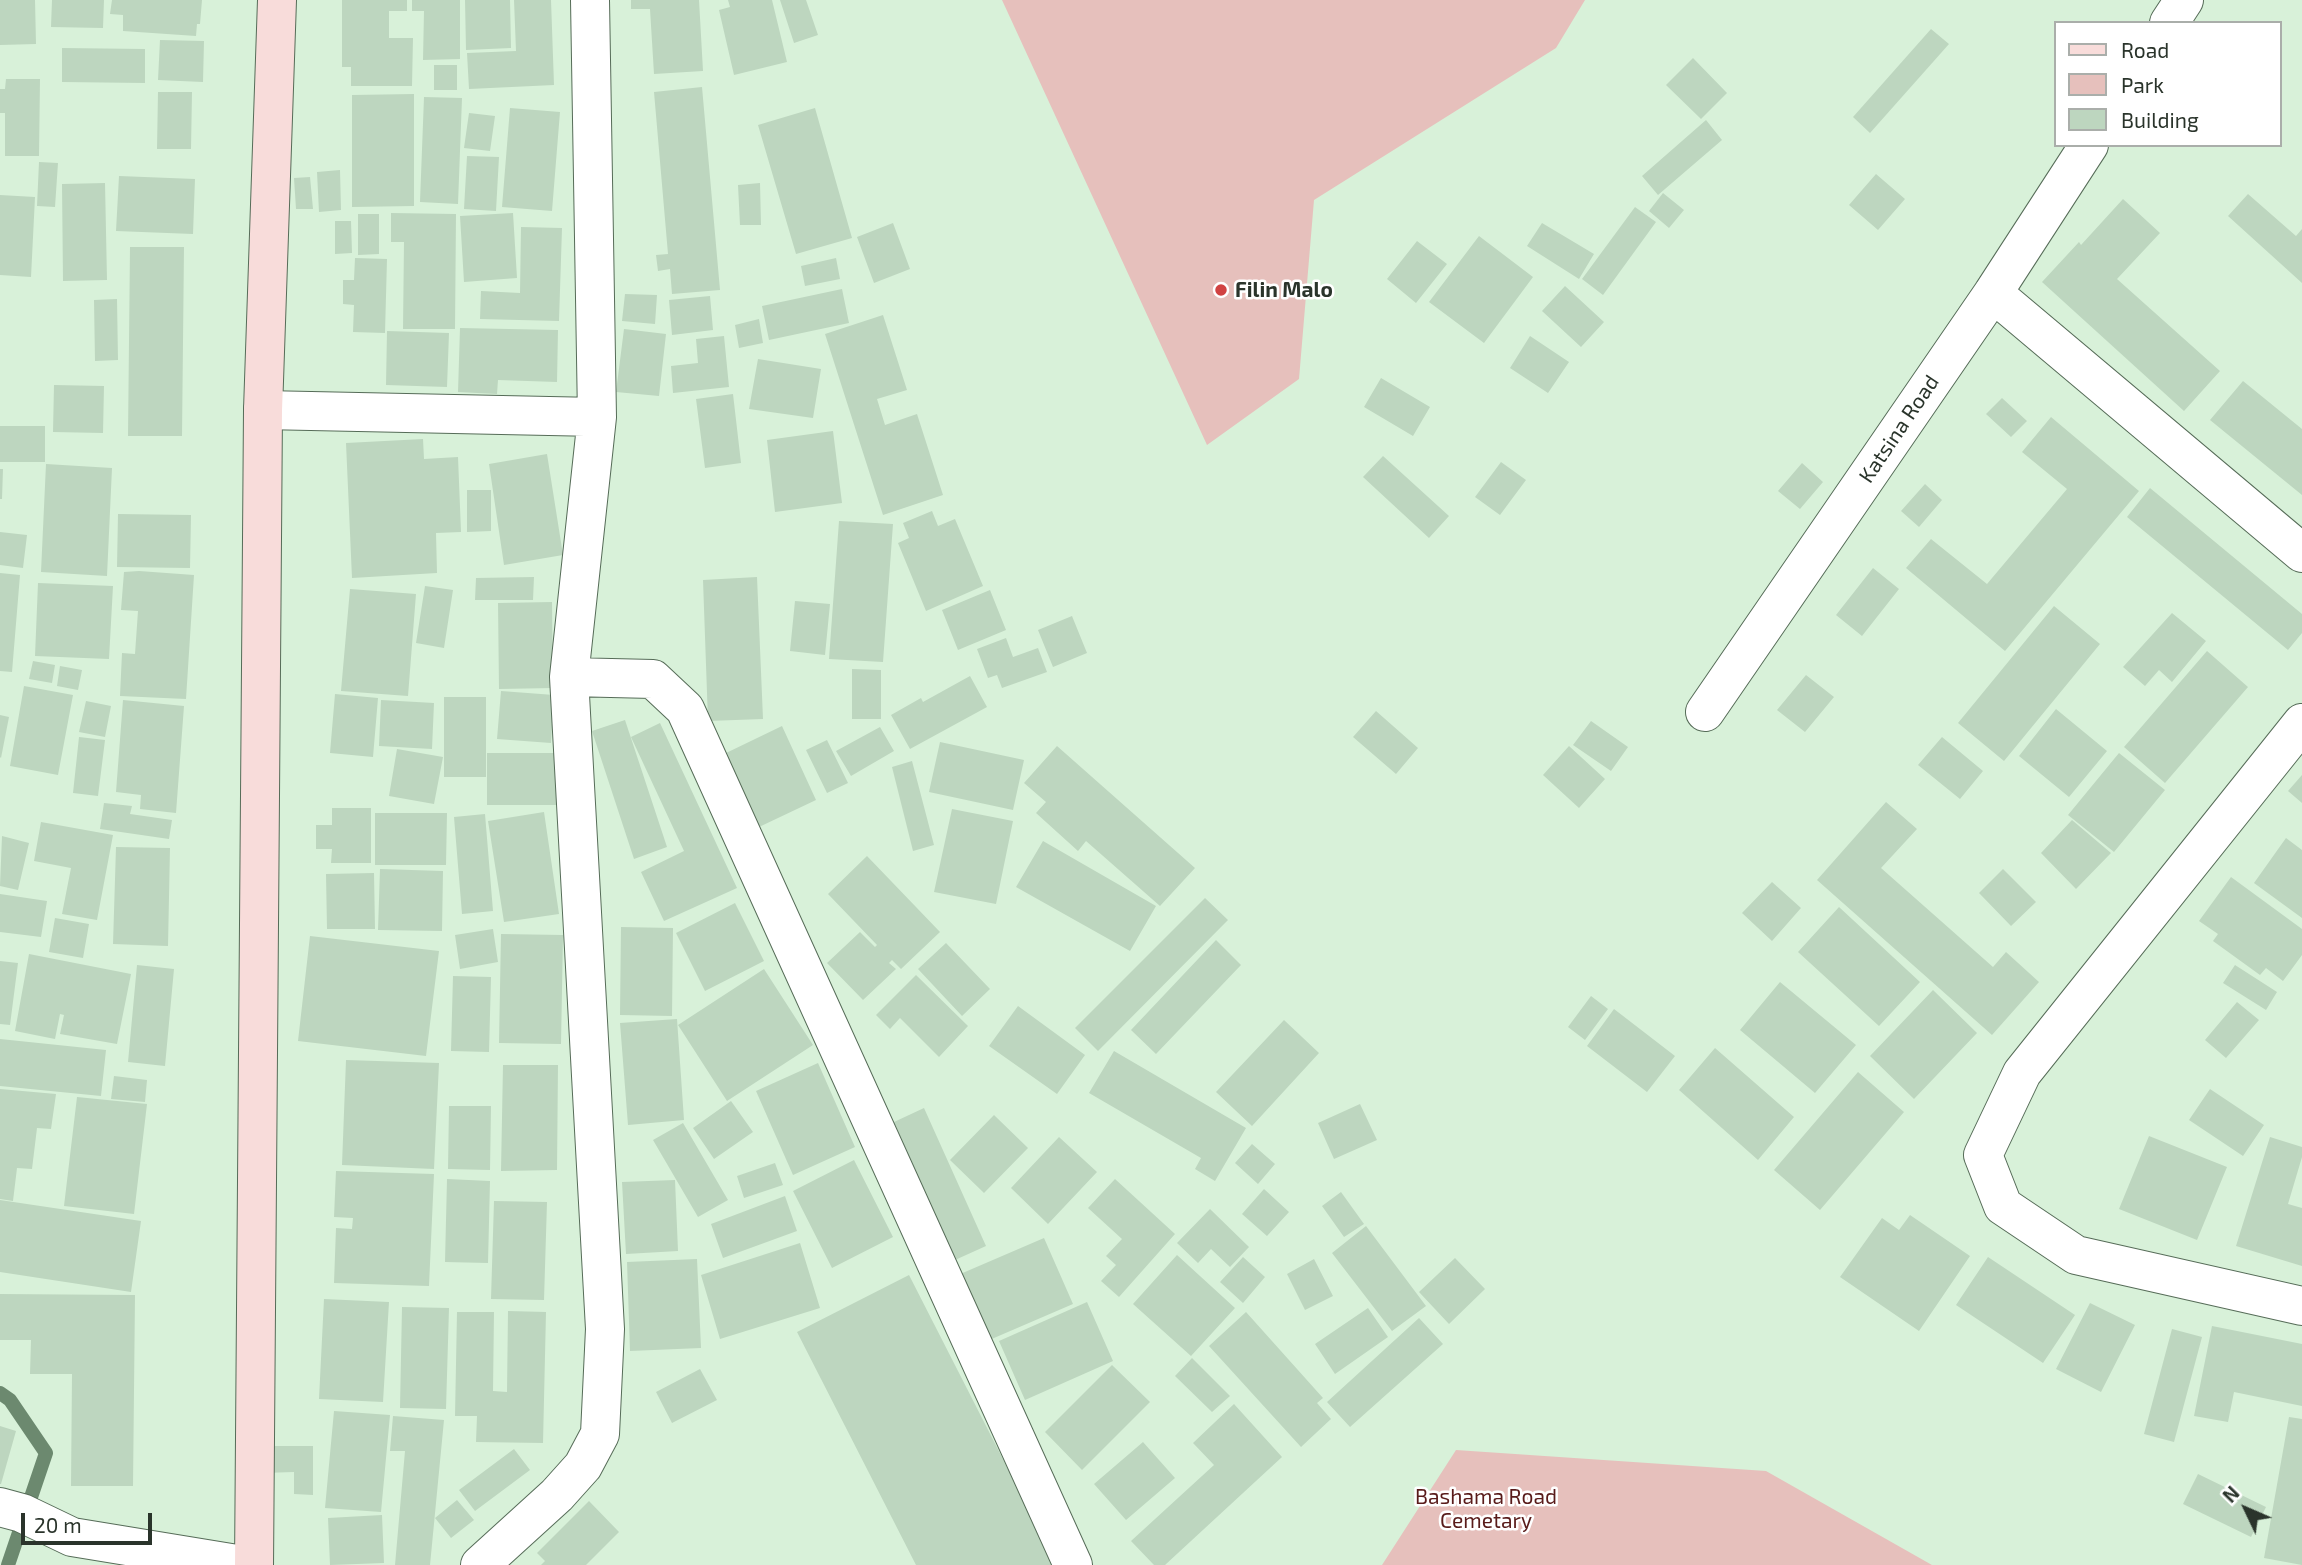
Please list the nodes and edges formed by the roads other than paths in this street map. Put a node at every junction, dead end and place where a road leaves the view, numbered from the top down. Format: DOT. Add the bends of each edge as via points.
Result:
graph roads {
  1 [pos="277,0"];
  2 [pos="590,0"];
  3 [pos="2184,0"];
  4 [pos="2170,21"];
  5 [pos="2088,147"];
  6 [pos="1993,293"];
  7 [pos="263,410"];
  8 [pos="597,417"];
  9 [pos="2302,553"];
  10 [pos="569,677"];
  11 [pos="1705,712"];
  12 [pos="2302,723"];
  13 [pos="2302,1306"];
  14 [pos="11,1510"];
  15 [pos="243,1565"];
  16 [pos="254,1565"];
  17 [pos="480,1565"];
  18 [pos="1073,1565"];
  1 -- 7 [label="street"];
  2 -- 8 [label="street"];
  3 -- 4 [label="street"];
  5 -- 6 [label="street, Katsina Road"];
  6 -- 9 [label="street"];
  6 -- 11 [label="street, Katsina Road"];
  7 -- 8 [label="street"];
  7 -- 16 [label="street"];
  8 -- 10 [label="street"];
  10 -- 17 [label="street" via="605,1329 600,1434 583,1466"];
  10 -- 18 [label="street" via="653,680 685,709"];
  12 -- 13 [label="street" via="2022,1073 1983,1155 2003,1206 2076,1255"];
  14 -- 15 [label="street" via="72,1537"];
}
